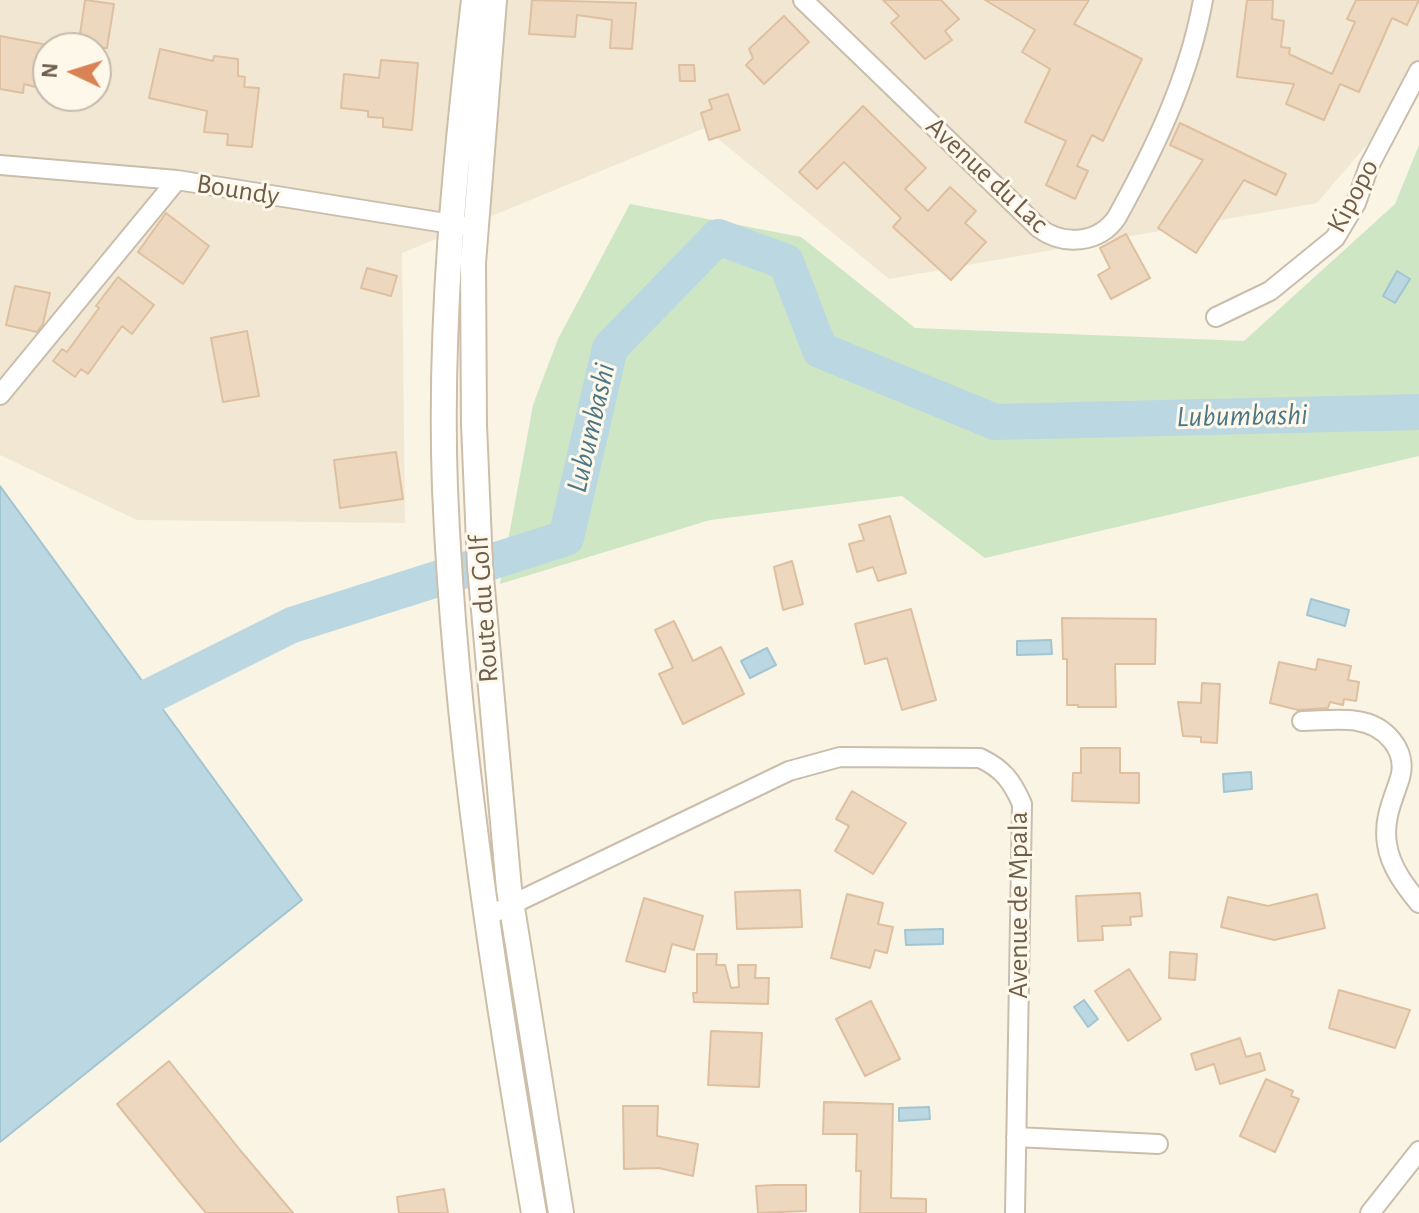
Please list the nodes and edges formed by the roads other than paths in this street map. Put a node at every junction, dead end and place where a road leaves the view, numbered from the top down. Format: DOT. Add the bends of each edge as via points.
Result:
graph roads {
  1 [pos="474,0"];
  2 [pos="494,0"];
  3 [pos="803,0"];
  4 [pos="1203,0"];
  5 [pos="1419,71"];
  6 [pos="0,165"];
  7 [pos="177,180"];
  8 [pos="462,226"];
  9 [pos="1216,317"];
  10 [pos="0,395"];
  11 [pos="1302,721"];
  12 [pos="1419,903"];
  13 [pos="511,904"];
  14 [pos="488,916"];
  15 [pos="1016,1137"];
  16 [pos="1158,1144"];
  17 [pos="1419,1151"];
  18 [pos="534,1213"];
  19 [pos="561,1213"];
  20 [pos="1015,1213"];
  21 [pos="1370,1213"];
  1 -- 8 [label="main road"];
  2 -- 8 [label="main road, Route du Golf"];
  3 -- 4 [label="street, Avenue du Lac" via="1039,228 1066,240 1102,232 1117,217 1155,148 1182,82"];
  5 -- 9 [label="street, Kipopo" via="1335,238 1270,291"];
  6 -- 7 [label="street, Boundy"];
  7 -- 8 [label="street, Boundy"];
  7 -- 10 [label="street"];
  8 -- 13 [label="main road, Route du Golf" via="482,600"];
  8 -- 14 [label="main road" via="444,426 452,602"];
  11 -- 12 [label="street" via="1358,721 1377,728 1400,751 1402,765 1386,821 1387,845"];
  13 -- 14 [label="street, Avenue de Mpala"];
  13 -- 15 [label="street, Avenue de Mpala" via="814,763 840,757 980,758 1012,780 1022,804"];
  13 -- 19 [label="main road, Route du Golf"];
  14 -- 18 [label="main road"];
  15 -- 16 [label="street"];
  15 -- 20 [label="street, Avenue de Mpala"];
  17 -- 21 [label="street"];
}
